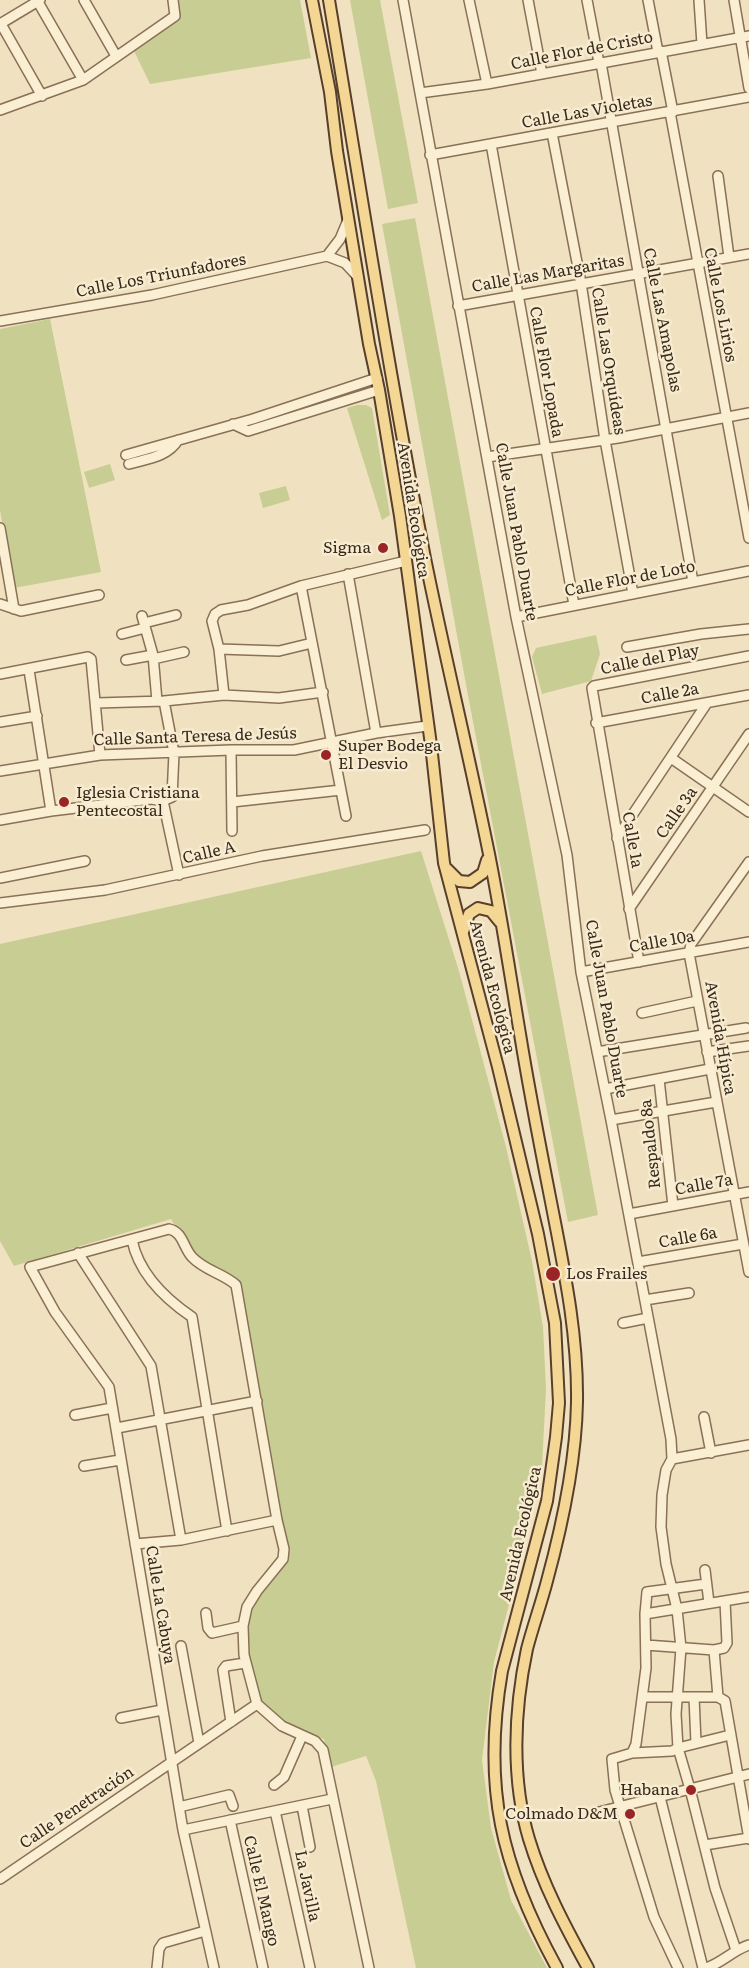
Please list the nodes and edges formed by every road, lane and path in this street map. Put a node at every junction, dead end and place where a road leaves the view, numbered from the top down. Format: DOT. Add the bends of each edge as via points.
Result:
graph roads {
  1 [pos="84,0"];
  2 [pos="173,0"];
  3 [pos="312,0"];
  4 [pos="329,0"];
  5 [pos="403,0"];
  6 [pos="470,0"];
  7 [pos="528,0"];
  8 [pos="587,0"];
  9 [pos="648,0"];
  10 [pos="699,0"];
  11 [pos="734,0"];
  12 [pos="39,1"];
  13 [pos="1,24"];
  14 [pos="745,37"];
  15 [pos="702,44"];
  16 [pos="659,52"];
  17 [pos="116,56"];
  18 [pos="600,63"];
  19 [pos="542,74"];
  20 [pos="82,80"];
  21 [pos="487,84"];
  22 [pos="749,88"];
  23 [pos="420,93"];
  24 [pos="42,96"];
  25 [pos="749,97"];
  26 [pos="0,110"];
  27 [pos="671,112"];
  28 [pos="610,123"];
  29 [pos="552,133"];
  30 [pos="491,144"];
  31 [pos="430,155"];
  32 [pos="718,176"];
  33 [pos="348,219"];
  34 [pos="749,254"];
  35 [pos="327,256"];
  36 [pos="729,257"];
  37 [pos="697,262"];
  38 [pos="637,273"];
  39 [pos="358,277"];
  40 [pos="581,283"];
  41 [pos="518,295"];
  42 [pos="458,306"];
  43 [pos="0,321"];
  44 [pos="377,378"];
  45 [pos="379,390"];
  46 [pos="749,412"];
  47 [pos="726,417"];
  48 [pos="233,424"];
  49 [pos="667,429"];
  50 [pos="605,440"];
  51 [pos="544,449"];
  52 [pos="487,457"];
  53 [pos="127,459"];
  54 [pos="0,528"];
  55 [pos="749,538"];
  56 [pos="406,561"];
  57 [pos="749,571"];
  58 [pos="348,574"];
  59 [pos="693,582"];
  60 [pos="302,586"];
  61 [pos="633,594"];
  62 [pos="99,595"];
  63 [pos="0,604"];
  64 [pos="574,605"];
  65 [pos="14,609"];
  66 [pos="176,615"];
  67 [pos="516,616"];
  68 [pos="144,622"];
  69 [pos="749,629"];
  70 [pos="122,634"];
  71 [pos="312,643"];
  72 [pos="627,647"];
  73 [pos="219,650"];
  74 [pos="184,652"];
  75 [pos="749,656"];
  76 [pos="153,657"];
  77 [pos="126,660"];
  78 [pos="29,670"];
  79 [pos="0,674"];
  80 [pos="323,692"];
  81 [pos="224,695"];
  82 [pos="749,695"];
  83 [pos="160,701"];
  84 [pos="96,703"];
  85 [pos="707,703"];
  86 [pos="37,716"];
  87 [pos="0,722"];
  88 [pos="596,723"];
  89 [pos="427,726"];
  90 [pos="376,733"];
  91 [pos="749,734"];
  92 [pos="332,742"];
  93 [pos="231,750"];
  94 [pos="174,753"];
  95 [pos="100,755"];
  96 [pos="671,758"];
  97 [pos="43,763"];
  98 [pos="0,771"];
  99 [pos="713,787"];
  100 [pos="341,790"];
  101 [pos="163,801"];
  102 [pos="232,802"];
  103 [pos="51,811"];
  104 [pos="749,812"];
  105 [pos="346,816"];
  106 [pos="0,820"];
  107 [pos="425,830"];
  108 [pos="232,831"];
  109 [pos="617,838"];
  110 [pos="488,852"];
  111 [pos="85,861"];
  112 [pos="749,862"];
  113 [pos="444,863"];
  114 [pos="179,875"];
  115 [pos="0,878"];
  116 [pos="0,903"];
  117 [pos="629,909"];
  118 [pos="503,928"];
  119 [pos="462,936"];
  120 [pos="749,942"];
  121 [pos="689,952"];
  122 [pos="639,962"];
  123 [pos="581,972"];
  124 [pos="697,1001"];
  125 [pos="642,1013"];
  126 [pos="746,1028"];
  127 [pos="704,1035"];
  128 [pos="749,1046"];
  129 [pos="707,1052"];
  130 [pos="597,1053"];
  131 [pos="710,1069"];
  132 [pos="659,1079"];
  133 [pos="605,1089"];
  134 [pos="716,1102"];
  135 [pos="663,1110"];
  136 [pos="611,1120"];
  137 [pos="749,1192"];
  138 [pos="734,1195"];
  139 [pos="673,1206"];
  140 [pos="629,1214"];
  141 [pos="132,1240"];
  142 [pos="743,1244"];
  143 [pos="78,1253"];
  144 [pos="638,1262"];
  145 [pos="749,1272"];
  146 [pos="689,1293"];
  147 [pos="645,1300"];
  148 [pos="648,1318"];
  149 [pos="624,1323"];
  150 [pos="257,1401"];
  151 [pos="112,1408"];
  152 [pos="206,1411"];
  153 [pos="75,1415"];
  154 [pos="704,1417"];
  155 [pos="161,1420"];
  156 [pos="117,1428"];
  157 [pos="749,1445"];
  158 [pos="711,1453"];
  159 [pos="672,1459"];
  160 [pos="120,1460"];
  161 [pos="84,1466"];
  162 [pos="277,1521"];
  163 [pos="226,1531"];
  164 [pos="181,1540"];
  165 [pos="135,1544"];
  166 [pos="705,1570"];
  167 [pos="706,1584"];
  168 [pos="672,1588"];
  169 [pos="749,1597"];
  170 [pos="725,1601"];
  171 [pos="709,1603"];
  172 [pos="676,1609"];
  173 [pos="206,1613"];
  174 [pos="645,1614"];
  175 [pos="243,1626"];
  176 [pos="181,1646"];
  177 [pos="646,1646"];
  178 [pos="681,1648"];
  179 [pos="714,1650"];
  180 [pos="245,1663"];
  181 [pos="643,1696"];
  182 [pos="694,1697"];
  183 [pos="677,1698"];
  184 [pos="722,1699"];
  185 [pos="257,1704"];
  186 [pos="162,1710"];
  187 [pos="121,1718"];
  188 [pos="231,1722"];
  189 [pos="730,1735"];
  190 [pos="302,1736"];
  191 [pos="199,1743"];
  192 [pos="696,1743"];
  193 [pos="678,1748"];
  194 [pos="632,1754"];
  195 [pos="171,1762"];
  196 [pos="749,1774"];
  197 [pos="738,1777"];
  198 [pos="274,1785"];
  199 [pos="690,1789"];
  200 [pos="660,1797"];
  201 [pos="332,1799"];
  202 [pos="233,1806"];
  203 [pos="302,1806"];
  204 [pos="622,1806"];
  205 [pos="179,1807"];
  206 [pos="276,1811"];
  207 [pos="595,1813"];
  208 [pos="230,1820"];
  209 [pos="183,1830"];
  210 [pos="749,1838"];
  211 [pos="705,1845"];
  212 [pos="310,1847"];
  213 [pos="0,1879"];
  214 [pos="205,1931"];
  215 [pos="748,1947"];
  216 [pos="736,1950"];
  217 [pos="728,1957"];
  218 [pos="158,1968"];
  219 [pos="214,1968"];
  220 [pos="263,1968"];
  221 [pos="309,1968"];
  222 [pos="369,1968"];
  223 [pos="557,1968"];
  224 [pos="588,1968"];
  225 [pos="678,1968"];
  226 [pos="704,1968"];
  227 [pos="732,1968"];
  1 -- 17 [label="street"];
  2 -- 17 [label="street" via="175,16"];
  3 -- 33 [label="main road, Avenida Ecológica"];
  4 -- 110 [label="main road" via="426,560"];
  5 -- 23 [label="street, Calle Juan Pablo Duarte"];
  6 -- 21 [label="street"];
  7 -- 19 [label="street"];
  8 -- 18 [label="street, Calle Las Amapolas"];
  9 -- 16 [label="street"];
  10 -- 15 [label="street"];
  11 -- 14 [label="street"];
  12 -- 13 [label="street"];
  12 -- 20 [label="street"];
  13 -- 24 [label="street"];
  14 -- 15 [label="street, Calle Flor de Cristo"];
  14 -- 22 [label="street"];
  15 -- 16 [label="street, Calle Flor de Cristo"];
  16 -- 18 [label="street, Calle Flor de Cristo"];
  16 -- 27 [label="street, Calle Los Lirios"];
  17 -- 20 [label="street"];
  18 -- 19 [label="street, Calle Flor de Cristo"];
  18 -- 28 [label="street, Calle Las Amapolas"];
  19 -- 21 [label="street, Calle Flor de Cristo"];
  20 -- 24 [label="street"];
  21 -- 23 [label="street, Calle Flor de Cristo"];
  23 -- 31 [label="street, Calle Juan Pablo Duarte"];
  24 -- 26 [label="street"];
  25 -- 27 [label="street, Calle Las Violetas"];
  27 -- 28 [label="street, Calle Las Violetas"];
  27 -- 37 [label="street, Calle Los Lirios"];
  28 -- 29 [label="street, Calle Las Violetas"];
  28 -- 38 [label="street, Calle Las Amapolas"];
  29 -- 30 [label="street, Calle Las Violetas"];
  29 -- 40 [label="street, Calle Las Orquídeas"];
  30 -- 31 [label="street, Calle Las Violetas"];
  30 -- 41 [label="street, Calle Flor Lopada"];
  31 -- 42 [label="street, Calle Juan Pablo Duarte"];
  32 -- 36 [label="street"];
  33 -- 35 [label="street"];
  33 -- 39 [label="main road, Avenida Ecológica"];
  34 -- 36 [label="street, Calle Las Margaritas"];
  35 -- 39 [label="street" via="345,263"];
  35 -- 43 [label="street, Calle Los Triunfadores" via="152,295"];
  36 -- 37 [label="street, Calle Las Margaritas"];
  37 -- 38 [label="street, Calle Las Margaritas"];
  37 -- 47 [label="street, Calle Los Lirios"];
  38 -- 40 [label="street, Calle Las Margaritas"];
  38 -- 49 [label="street, Calle Las Amapolas"];
  39 -- 44 [label="main road, Avenida Ecológica"];
  40 -- 41 [label="street, Calle Las Margaritas"];
  40 -- 50 [label="street, Calle Las Orquídeas"];
  41 -- 42 [label="street, Calle Las Margaritas"];
  41 -- 51 [label="street, Calle Flor Lopada"];
  42 -- 52 [label="street, Calle Juan Pablo Duarte"];
  44 -- 45 [label="main road, Avenida Ecológica"];
  44 -- 48 [label="street"];
  45 -- 48 [label="street" via="248,431"];
  45 -- 56 [label="main road, Avenida Ecológica"];
  46 -- 47 [label="street"];
  47 -- 49 [label="street"];
  47 -- 55 [label="street, Calle Los Lirios"];
  48 -- 53 [label="street" via="178,440 160,455"];
  49 -- 50 [label="street"];
  49 -- 59 [label="street, Calle Las Amapolas"];
  50 -- 51 [label="street"];
  50 -- 61 [label="street, Calle Las Orquídeas"];
  51 -- 52 [label="street"];
  51 -- 64 [label="street, Calle Flor Lopada"];
  52 -- 67 [label="street, Calle Juan Pablo Duarte"];
  54 -- 65 [label="street"];
  56 -- 58 [label="street"];
  56 -- 89 [label="main road, Avenida Ecológica"];
  57 -- 59 [label="street, Calle Flor de Loto"];
  58 -- 60 [label="street"];
  58 -- 90 [label="street"];
  59 -- 61 [label="street, Calle Flor de Loto"];
  60 -- 71 [label="street"];
  60 -- 73 [label="street" via="215,614 212,621"];
  61 -- 64 [label="street, Calle Flor de Loto"];
  62 -- 65 [label="street" via="28,610"];
  63 -- 65 [label="street"];
  64 -- 67 [label="street, Calle Flor de Loto"];
  66 -- 68 [label="street"];
  67 -- 123 [label="street, Calle Juan Pablo Duarte" via="567,855"];
  68 -- 70 [label="street"];
  68 -- 76 [label="street"];
  69 -- 72 [label="street"];
  71 -- 73 [label="street" via="279,651"];
  71 -- 80 [label="street"];
  73 -- 81 [label="street"];
  74 -- 76 [label="street"];
  75 -- 88 [label="street, Calle del Play" via="594,686"];
  76 -- 77 [label="street"];
  76 -- 83 [label="street"];
  78 -- 79 [label="street"];
  78 -- 84 [label="street" via="88,657"];
  78 -- 86 [label="street"];
  80 -- 81 [label="street" via="279,698"];
  80 -- 92 [label="street"];
  81 -- 83 [label="street"];
  82 -- 85 [label="street, Calle 2a"];
  83 -- 84 [label="street"];
  83 -- 94 [label="street"];
  84 -- 95 [label="street"];
  85 -- 88 [label="street, Calle 2a"];
  85 -- 96 [label="street"];
  86 -- 87 [label="street"];
  86 -- 97 [label="street"];
  88 -- 109 [label="street, Calle 1a"];
  89 -- 90 [label="street, Calle Santa Teresa de Jesús"];
  89 -- 113 [label="main road, Avenida Ecológica"];
  90 -- 92 [label="street, Calle Santa Teresa de Jesús"];
  91 -- 99 [label="street, Calle 3a"];
  92 -- 93 [label="street, Calle Santa Teresa de Jesús" via="294,750"];
  92 -- 100 [label="street"];
  93 -- 94 [label="street, Calle Santa Teresa de Jesús"];
  93 -- 102 [label="street"];
  94 -- 95 [label="street, Calle Santa Teresa de Jesús"];
  94 -- 101 [label="street" via="172,797"];
  95 -- 97 [label="street, Calle Santa Teresa de Jesús"];
  96 -- 99 [label="street"];
  96 -- 109 [label="street"];
  97 -- 98 [label="street, Calle Santa Teresa de Jesús"];
  97 -- 103 [label="street"];
  99 -- 104 [label="street"];
  99 -- 117 [label="street, Calle 3a"];
  100 -- 102 [label="street"];
  100 -- 105 [label="street"];
  101 -- 103 [label="street" via="151,799"];
  101 -- 114 [label="street"];
  102 -- 108 [label="street"];
  103 -- 106 [label="street"];
  107 -- 114 [label="street, Calle A" via="262,856"];
  109 -- 117 [label="street, Calle 1a"];
  110 -- 113 [label="main road" via="483,873 470,882 454,877"];
  110 -- 118 [label="main road"];
  111 -- 115 [label="street"];
  112 -- 121 [label="street"];
  113 -- 119 [label="main road, Avenida Ecológica"];
  114 -- 116 [label="street, Calle A" via="105,890"];
  117 -- 122 [label="street, Calle 1a"];
  118 -- 119 [label="main road" via="491,911 478,908 471,911"];
  118 -- 224 [label="main road" via="573,1318 577,1361 576,1443 549,1575 523,1671 517,1766 528,1837 554,1904"];
  119 -- 223 [label="main road, Avenida Ecológica" via="498,1067 555,1323 559,1404 556,1437 547,1501 502,1671 493,1764 496,1800 514,1879"];
  120 -- 121 [label="street, Calle 10a"];
  121 -- 122 [label="street, Calle 10a"];
  121 -- 124 [label="street, Avenida Hípica"];
  122 -- 123 [label="street, Calle 10a"];
  123 -- 130 [label="street, Calle Juan Pablo Duarte"];
  124 -- 125 [label="street"];
  124 -- 127 [label="street, Avenida Hípica"];
  126 -- 127 [label="street"];
  127 -- 129 [label="street, Avenida Hípica"];
  127 -- 130 [label="street"];
  128 -- 129 [label="street"];
  129 -- 131 [label="street, Avenida Hípica"];
  130 -- 133 [label="street, Calle Juan Pablo Duarte"];
  131 -- 132 [label="street"];
  131 -- 134 [label="street, Avenida Hípica"];
  132 -- 133 [label="street"];
  132 -- 135 [label="street, Respaldo 8a"];
  133 -- 136 [label="street, Calle Juan Pablo Duarte"];
  134 -- 135 [label="street"];
  134 -- 138 [label="street, Avenida Hípica"];
  135 -- 136 [label="street"];
  135 -- 139 [label="street, Respaldo 8a"];
  136 -- 140 [label="street, Calle Juan Pablo Duarte"];
  137 -- 138 [label="street, Calle 7a"];
  138 -- 139 [label="street, Calle 7a"];
  138 -- 142 [label="street, Avenida Hípica"];
  139 -- 140 [label="street, Calle 7a"];
  140 -- 144 [label="street, Calle Juan Pablo Duarte"];
  141 -- 143 [label="street"];
  141 -- 150 [label="street" via="175,1230 201,1266 236,1285"];
  141 -- 152 [label="street" via="135,1255 161,1293 192,1317"];
  142 -- 144 [label="street, Calle 6a"];
  142 -- 145 [label="street, Avenida Hípica"];
  143 -- 151 [label="street, Calle La Cabuya" via="30,1267 55,1312 109,1387"];
  143 -- 155 [label="street" via="151,1366"];
  144 -- 147 [label="street, Calle Juan Pablo Duarte"];
  146 -- 147 [label="street"];
  147 -- 148 [label="street, Calle Juan Pablo Duarte"];
  148 -- 149 [label="street"];
  148 -- 159 [label="street, Calle Juan Pablo Duarte"];
  150 -- 152 [label="street"];
  150 -- 162 [label="street"];
  151 -- 153 [label="street"];
  151 -- 156 [label="street, Calle La Cabuya"];
  152 -- 155 [label="street"];
  152 -- 163 [label="street"];
  154 -- 158 [label="street"];
  155 -- 156 [label="street"];
  155 -- 164 [label="street"];
  156 -- 160 [label="street, Calle La Cabuya"];
  157 -- 158 [label="street"];
  158 -- 159 [label="street"];
  159 -- 168 [label="street, Calle Juan Pablo Duarte" via="666,1470 661,1527"];
  160 -- 161 [label="street"];
  160 -- 165 [label="street, Calle La Cabuya"];
  162 -- 163 [label="street"];
  162 -- 175 [label="street" via="283,1559 248,1606"];
  163 -- 164 [label="street"];
  164 -- 165 [label="street"];
  165 -- 186 [label="street, Calle La Cabuya"];
  166 -- 167 [label="street"];
  167 -- 168 [label="street"];
  167 -- 171 [label="street"];
  168 -- 172 [label="street, Calle Juan Pablo Duarte"];
  168 -- 174 [label="street" via="647,1592"];
  169 -- 170 [label="street"];
  170 -- 171 [label="street"];
  170 -- 179 [label="street" via="727,1643"];
  171 -- 172 [label="street"];
  172 -- 174 [label="street"];
  172 -- 178 [label="street, Calle Juan Pablo Duarte"];
  173 -- 175 [label="street" via="212,1632"];
  174 -- 177 [label="street"];
  175 -- 180 [label="street"];
  176 -- 191 [label="street"];
  177 -- 178 [label="street"];
  177 -- 181 [label="street"];
  178 -- 179 [label="street"];
  178 -- 183 [label="street, Calle Juan Pablo Duarte"];
  179 -- 184 [label="street"];
  180 -- 185 [label="street"];
  180 -- 188 [label="street" via="223,1670"];
  181 -- 183 [label="street"];
  181 -- 194 [label="street"];
  182 -- 183 [label="street"];
  182 -- 184 [label="street"];
  182 -- 192 [label="street"];
  183 -- 193 [label="street, Calle Juan Pablo Duarte"];
  184 -- 189 [label="street"];
  185 -- 188 [label="street, Calle Penetración"];
  185 -- 190 [label="street" via="282,1726"];
  186 -- 187 [label="street"];
  186 -- 195 [label="street, Calle La Cabuya"];
  188 -- 191 [label="street, Calle Penetración"];
  189 -- 192 [label="street"];
  189 -- 197 [label="street"];
  190 -- 198 [label="street" via="284,1777"];
  190 -- 201 [label="street" via="321,1745"];
  191 -- 195 [label="street, Calle Penetración"];
  192 -- 193 [label="street"];
  193 -- 194 [label="street"];
  193 -- 199 [label="street, Calle Juan Pablo Duarte"];
  194 -- 204 [label="street" via="613,1758 614,1783"];
  195 -- 205 [label="street, Calle La Cabuya"];
  195 -- 213 [label="street, Calle Penetración"];
  196 -- 197 [label="street"];
  197 -- 199 [label="street"];
  197 -- 210 [label="street"];
  199 -- 200 [label="street"];
  199 -- 211 [label="street, Calle Juan Pablo Duarte"];
  200 -- 204 [label="street"];
  200 -- 226 [label="street"];
  201 -- 203 [label="street"];
  201 -- 222 [label="street"];
  202 -- 205 [label="street" via="229,1795"];
  203 -- 206 [label="street"];
  203 -- 212 [label="street"];
  204 -- 207 [label="street"];
  204 -- 225 [label="street" via="654,1917"];
  205 -- 209 [label="street, Calle La Cabuya"];
  206 -- 208 [label="street"];
  206 -- 221 [label="street, La Javilla"];
  208 -- 209 [label="street"];
  208 -- 220 [label="street, Calle El Mango"];
  209 -- 214 [label="street, Calle La Cabuya"];
  210 -- 211 [label="street"];
  211 -- 216 [label="street, Calle Juan Pablo Duarte"];
  214 -- 218 [label="street" via="163,1943"];
  214 -- 219 [label="street, Calle La Cabuya"];
  215 -- 216 [label="street"];
  216 -- 217 [label="street"];
  217 -- 226 [label="street"];
  217 -- 227 [label="street"];
}
